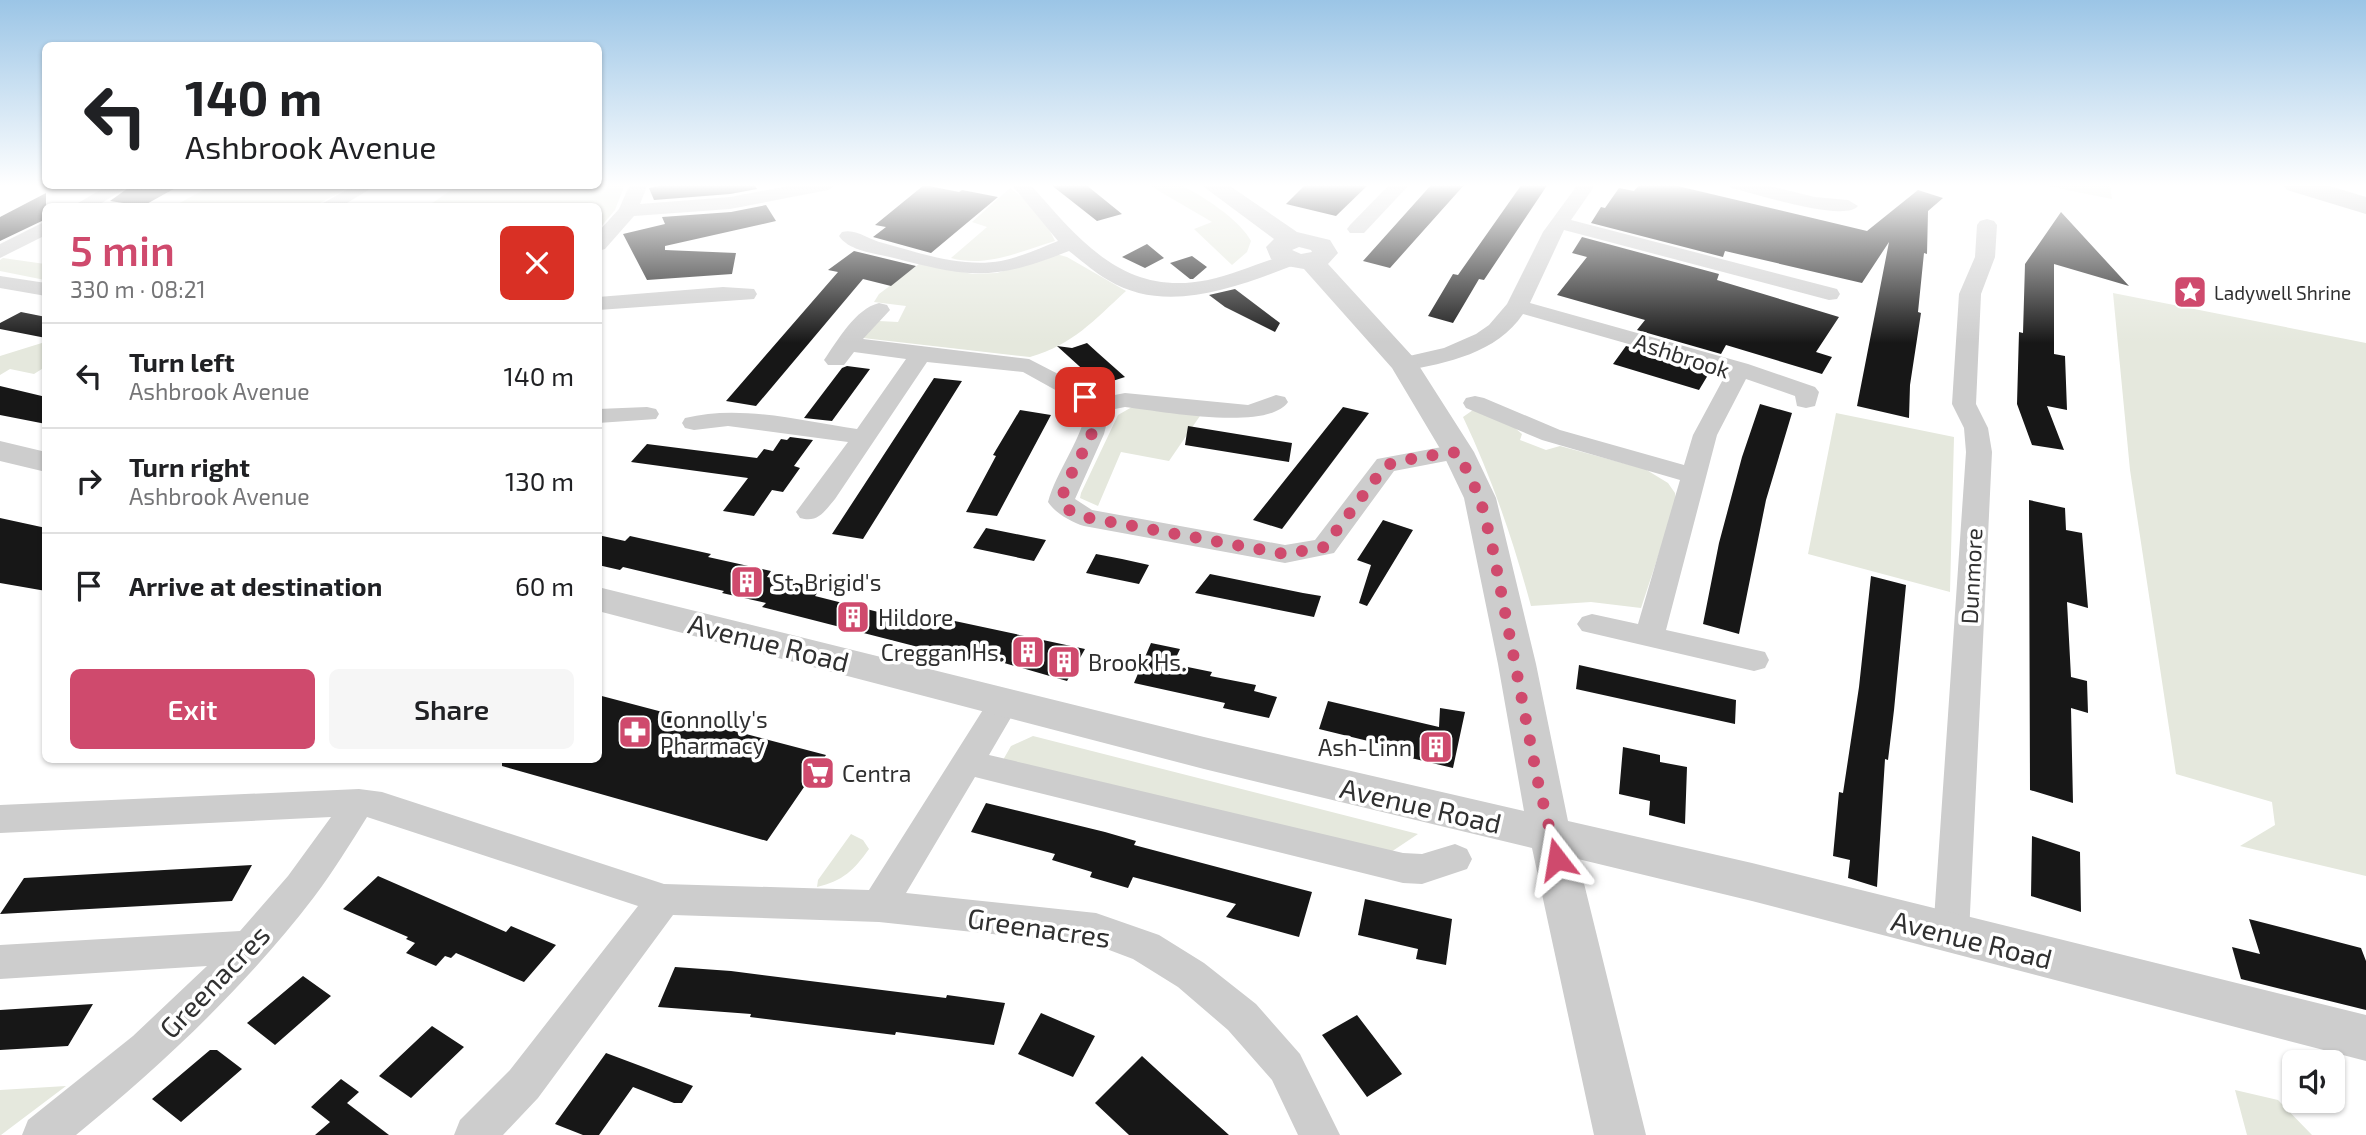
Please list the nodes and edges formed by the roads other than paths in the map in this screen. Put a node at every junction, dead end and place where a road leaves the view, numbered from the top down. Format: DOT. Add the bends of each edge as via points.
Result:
graph roads {
  1 [pos="28,237"];
  2 [pos="851,237"];
  3 [pos="1065,237"];
  4 [pos="1277,237"];
  5 [pos="1552,237"];
  6 [pos="1613,237"];
  7 [pos="1986,237"];
  8 [pos="1070,243"];
  9 [pos="0,252"];
  10 [pos="1298,254"];
  11 [pos="0,282"];
  12 [pos="42,289"];
  13 [pos="746,294"];
  14 [pos="1829,294"];
  15 [pos="602,304"];
  16 [pos="1517,306"];
  17 [pos="879,310"];
  18 [pos="920,355"];
  19 [pos="1404,364"];
  20 [pos="1740,369"];
  21 [pos="1806,401"];
  22 [pos="1276,402"];
  23 [pos="1475,403"];
  24 [pos="1093,405"];
  25 [pos="647,414"];
  26 [pos="602,416"];
  27 [pos="694,423"];
  28 [pos="863,437"];
  29 [pos="0,451"];
  30 [pos="1458,452"];
  31 [pos="42,461"];
  32 [pos="1694,476"];
  33 [pos="809,512"];
  34 [pos="602,600"];
  35 [pos="1592,624"];
  36 [pos="1649,637"];
  37 [pos="1754,660"];
  38 [pos="1004,702"];
  39 [pos="966,762"];
  40 [pos="359,802"];
  41 [pos="0,819"];
  42 [pos="1551,835"];
  43 [pos="1455,859"];
  44 [pos="664,900"];
  45 [pos="879,906"];
  46 [pos="1951,934"];
  47 [pos="251,947"];
  48 [pos="0,962"];
  49 [pos="2366,1038"];
  50 [pos="43,1135"];
  51 [pos="475,1135"];
  52 [pos="1319,1135"];
  53 [pos="1620,1135"];
  1 -- 9 [label="street"];
  2 -- 8 [label="street" via="882,249 967,268 996,268"];
  3 -- 8 [label="street"];
  4 -- 10 [label="street"];
  5 -- 16 [label="street"];
  6 -- 14 [label="street"];
  7 -- 46 [label="street, Dunmore" via="1985,257 1970,294 1964,404 1976,428 1979,452"];
  8 -- 10 [label="street" via="1117,277 1148,288 1178,291 1243,277"];
  10 -- 19 [label="street"];
  11 -- 12 [label="street"];
  13 -- 15 [label="street"];
  16 -- 19 [label="street" via="1481,340 1443,358"];
  16 -- 20 [label="street, Ashbrook"];
  17 -- 18 [label="street" via="842,352"];
  18 -- 24 [label="street" via="1030,366"];
  18 -- 28 [label="street"];
  19 -- 30 [label="street"];
  20 -- 21 [label="street" via="1807,392"];
  20 -- 32 [label="street, Ashbrook" via="1705,435"];
  22 -- 24 [label="street" via="1248,412 1125,400"];
  23 -- 32 [label="street" via="1540,439"];
  24 -- 30 [label="street" via="1098,411 1096,423 1065,482 1061,502 1069,510 1084,517 1285,554 1324,547 1386,465"];
  25 -- 26 [label="street"];
  27 -- 28 [label="street" via="728,419"];
  28 -- 33 [label="street"];
  29 -- 31 [label="street"];
  30 -- 42 [label="street" via="1480,498 1492,545"];
  32 -- 36 [label="street, Ashbrook"];
  34 -- 38 [label="street, Avenue Road"];
  35 -- 36 [label="street"];
  36 -- 37 [label="street"];
  38 -- 39 [label="street"];
  38 -- 42 [label="street, Avenue Road"];
  39 -- 43 [label="street" via="1403,868 1422,869"];
  39 -- 45 [label="street"];
  40 -- 41 [label="street, Greenacres"];
  40 -- 44 [label="street, Greenacres" via="383,806"];
  40 -- 47 [label="street, Greenacres" via="303,884"];
  42 -- 46 [label="street, Avenue Road"];
  42 -- 53 [label="street"];
  44 -- 45 [label="street, Greenacres"];
  44 -- 51 [label="street" via="524,1084"];
  45 -- 52 [label="street, Greenacres" via="1096,929 1146,947 1191,975 1242,1017 1286,1067"];
  46 -- 49 [label="street, Avenue Road"];
  47 -- 48 [label="street"];
  47 -- 50 [label="street, Greenacres" via="199,1003 122,1073"];
}
